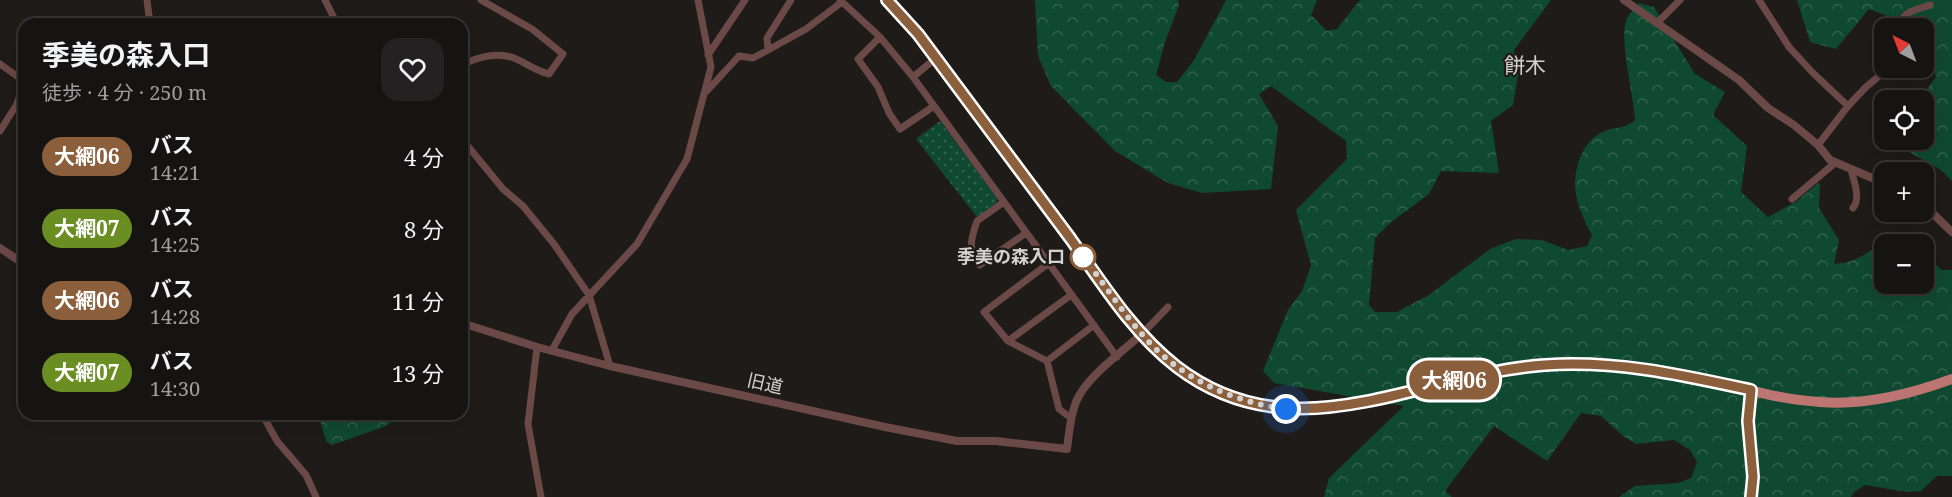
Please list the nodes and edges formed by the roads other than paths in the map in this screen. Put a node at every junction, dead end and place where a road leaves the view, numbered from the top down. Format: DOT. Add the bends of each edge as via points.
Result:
graph roads {
  1 [pos="147,0"];
  2 [pos="325,0"];
  3 [pos="482,0"];
  4 [pos="698,0"];
  5 [pos="745,0"];
  6 [pos="792,0"];
  7 [pos="887,0"];
  8 [pos="1624,0"];
  9 [pos="1680,0"];
  10 [pos="1759,0"];
  11 [pos="841,1"];
  12 [pos="1930,5"];
  13 [pos="149,18"];
  14 [pos="335,18"];
  15 [pos="1903,18"];
  16 [pos="1657,23"];
  17 [pos="880,37"];
  18 [pos="768,50"];
  19 [pos="708,55"];
  20 [pos="936,58"];
  21 [pos="468,63"];
  22 [pos="0,64"];
  23 [pos="709,74"];
  24 [pos="913,77"];
  25 [pos="18,78"];
  26 [pos="1877,78"];
  27 [pos="716,79"];
  28 [pos="704,94"];
  29 [pos="18,99"];
  30 [pos="934,106"];
  31 [pos="1848,106"];
  32 [pos="0,131"];
  33 [pos="1818,145"];
  34 [pos="468,146"];
  35 [pos="1835,163"];
  36 [pos="1851,169"];
  37 [pos="1874,179"];
  38 [pos="1792,199"];
  39 [pos="1004,202"];
  40 [pos="1853,208"];
  41 [pos="1934,215"];
  42 [pos="1952,232"];
  43 [pos="1026,233"];
  44 [pos="0,248"];
  45 [pos="18,260"];
  46 [pos="1049,264"];
  47 [pos="1071,295"];
  48 [pos="589,296"];
  49 [pos="1167,307"];
  50 [pos="468,325"];
  51 [pos="1094,325"];
  52 [pos="1142,334"];
  53 [pos="1008,341"];
  54 [pos="537,346"];
  55 [pos="552,350"];
  56 [pos="1117,357"];
  57 [pos="1047,361"];
  58 [pos="610,366"];
  59 [pos="1952,379"];
  60 [pos="1751,390"];
  61 [pos="1071,418"];
  62 [pos="265,420"];
  63 [pos="316,497"];
  64 [pos="541,497"];
  65 [pos="1750,497"];
  1 -- 13 [label="street"];
  2 -- 14 [label="street"];
  3 -- 21 [label="street" via="532,29 563,54 549,74 512,58 493,56"];
  4 -- 19 [label="street"];
  5 -- 19 [label="street"];
  6 -- 18 [label="street" via="767,38"];
  7 -- 20 [label="main road"];
  8 -- 16 [label="street"];
  9 -- 16 [label="street"];
  10 -- 31 [label="street" via="1789,46"];
  11 -- 17 [label="street"];
  11 -- 18 [label="street" via="806,29"];
  12 -- 15 [label="street"];
  16 -- 33 [label="street" via="1739,80 1768,108"];
  17 -- 24 [label="street"];
  17 -- 30 [label="street" via="858,59 900,129"];
  18 -- 27 [label="street" via="753,58 738,56"];
  19 -- 23 [label="street"];
  20 -- 24 [label="street"];
  20 -- 52 [label="main road"];
  22 -- 25 [label="street"];
  23 -- 27 [label="street"];
  23 -- 28 [label="street"];
  24 -- 30 [label="street"];
  26 -- 31 [label="street"];
  27 -- 28 [label="street"];
  28 -- 48 [label="street" via="687,159 637,244"];
  29 -- 32 [label="street"];
  30 -- 39 [label="street"];
  31 -- 33 [label="street"];
  33 -- 35 [label="street"];
  34 -- 48 [label="street" via="548,236"];
  35 -- 36 [label="street"];
  35 -- 38 [label="street"];
  36 -- 37 [label="street"];
  36 -- 40 [label="street" via="1857,196"];
  39 -- 43 [label="street"];
  39 -- 43 [label="street" via="977,221 972,254 980,265"];
  41 -- 42 [label="street"];
  43 -- 46 [label="street"];
  44 -- 45 [label="street"];
  46 -- 47 [label="street"];
  46 -- 53 [label="street" via="984,312"];
  47 -- 51 [label="street"];
  47 -- 53 [label="street"];
  48 -- 55 [label="street" via="572,314"];
  48 -- 58 [label="street"];
  49 -- 52 [label="street"];
  50 -- 54 [label="street, 旧道"];
  51 -- 56 [label="street"];
  51 -- 57 [label="street"];
  52 -- 56 [label="street"];
  52 -- 60 [label="main road" via="1178,368 1206,385 1238,399 1286,409 1340,406 1496,372 1568,363 1670,372"];
  53 -- 57 [label="street"];
  54 -- 55 [label="street, 旧道"];
  54 -- 64 [label="street" via="528,424"];
  55 -- 58 [label="street, 旧道"];
  56 -- 61 [label="street" via="1084,389"];
  57 -- 61 [label="street" via="1059,409"];
  58 -- 61 [label="street, 旧道" via="957,441 1067,449"];
  59 -- 60 [label="main road" via="1911,393 1854,402 1823,403"];
  60 -- 65 [label="main road"];
  62 -- 63 [label="street" via="277,441 306,475"];
}
